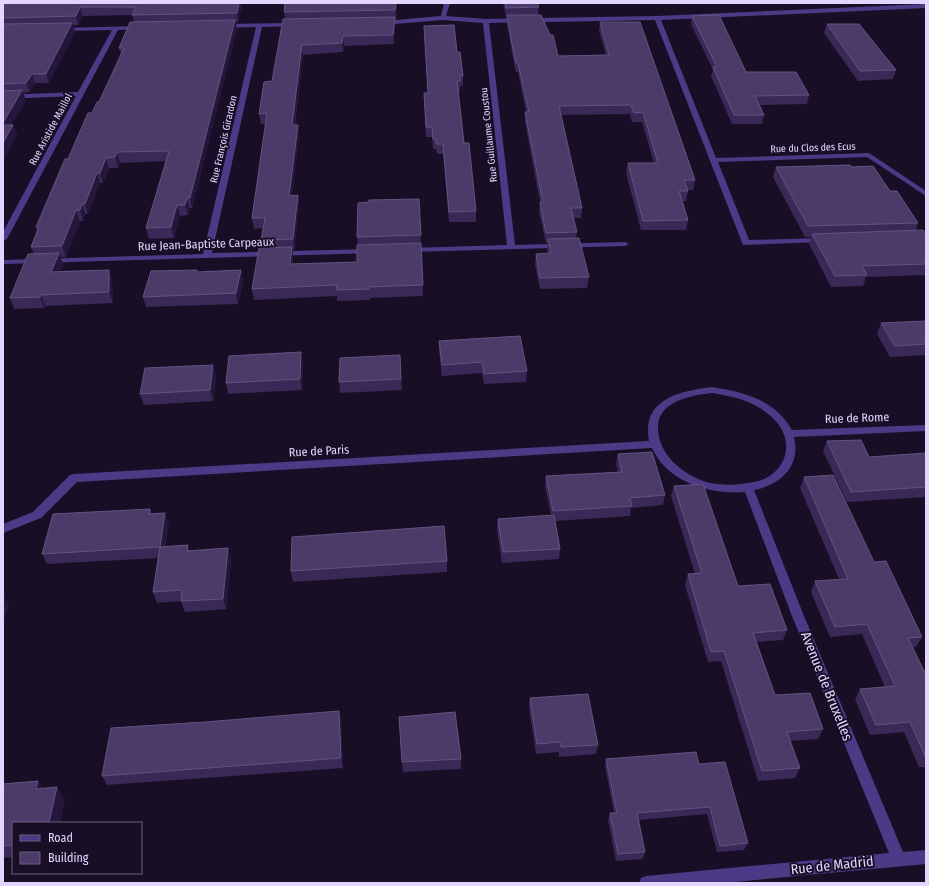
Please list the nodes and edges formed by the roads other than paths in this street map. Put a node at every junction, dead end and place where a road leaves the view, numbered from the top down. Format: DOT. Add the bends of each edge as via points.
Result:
graph roads {
  1 [pos="447,3"];
  2 [pos="926,6"];
  3 [pos="443,18"];
  4 [pos="657,18"];
  5 [pos="486,21"];
  6 [pos="373,23"];
  7 [pos="304,25"];
  8 [pos="217,26"];
  9 [pos="259,26"];
  10 [pos="116,28"];
  11 [pos="150,28"];
  12 [pos="56,29"];
  13 [pos="79,94"];
  14 [pos="3,97"];
  15 [pos="714,160"];
  16 [pos="926,194"];
  17 [pos="3,239"];
  18 [pos="832,240"];
  19 [pos="625,244"];
  20 [pos="511,247"];
  21 [pos="402,250"];
  22 [pos="378,251"];
  23 [pos="207,256"];
  24 [pos="3,262"];
  25 [pos="926,428"];
  26 [pos="789,434"];
  27 [pos="654,444"];
  28 [pos="748,487"];
  29 [pos="3,529"];
  30 [pos="926,857"];
  31 [pos="898,858"];
  32 [pos="646,883"];
  1 -- 3 [label="street"];
  2 -- 4 [label="street"];
  3 -- 5 [label="street"];
  3 -- 6 [label="street"];
  4 -- 5 [label="street"];
  4 -- 15 [label="street"];
  5 -- 20 [label="street, Rue Guillaume Coustou"];
  7 -- 9 [label="street"];
  8 -- 9 [label="street"];
  9 -- 23 [label="street, Rue François Girardon"];
  10 -- 11 [label="street"];
  10 -- 12 [label="street"];
  10 -- 13 [label="street, Rue Aristide Maillol"];
  13 -- 14 [label="street"];
  13 -- 17 [label="street, Rue Aristide Maillol"];
  15 -- 16 [label="street, Rue du Clos des Ecus" via="869,155"];
  15 -- 18 [label="street" via="746,243"];
  19 -- 20 [label="street"];
  20 -- 21 [label="street"];
  22 -- 23 [label="street, Rue Jean-Baptiste Carpeaux"];
  23 -- 24 [label="street, Rue Jean-Baptiste Carpeaux"];
  25 -- 26 [label="street, Rue de Rome"];
  26 -- 27 [label="street" via="778,418 761,404 739,395 712,390 690,392 665,404 654,418"];
  26 -- 28 [label="street" via="792,451 780,475 762,485"];
  27 -- 28 [label="street" via="664,461 694,481 718,488"];
  27 -- 29 [label="street, Rue de Paris" via="74,478 37,516"];
  28 -- 31 [label="street, Avenue de Bruxelles"];
  30 -- 31 [label="street"];
  31 -- 32 [label="street, Rue de Madrid"];
}
